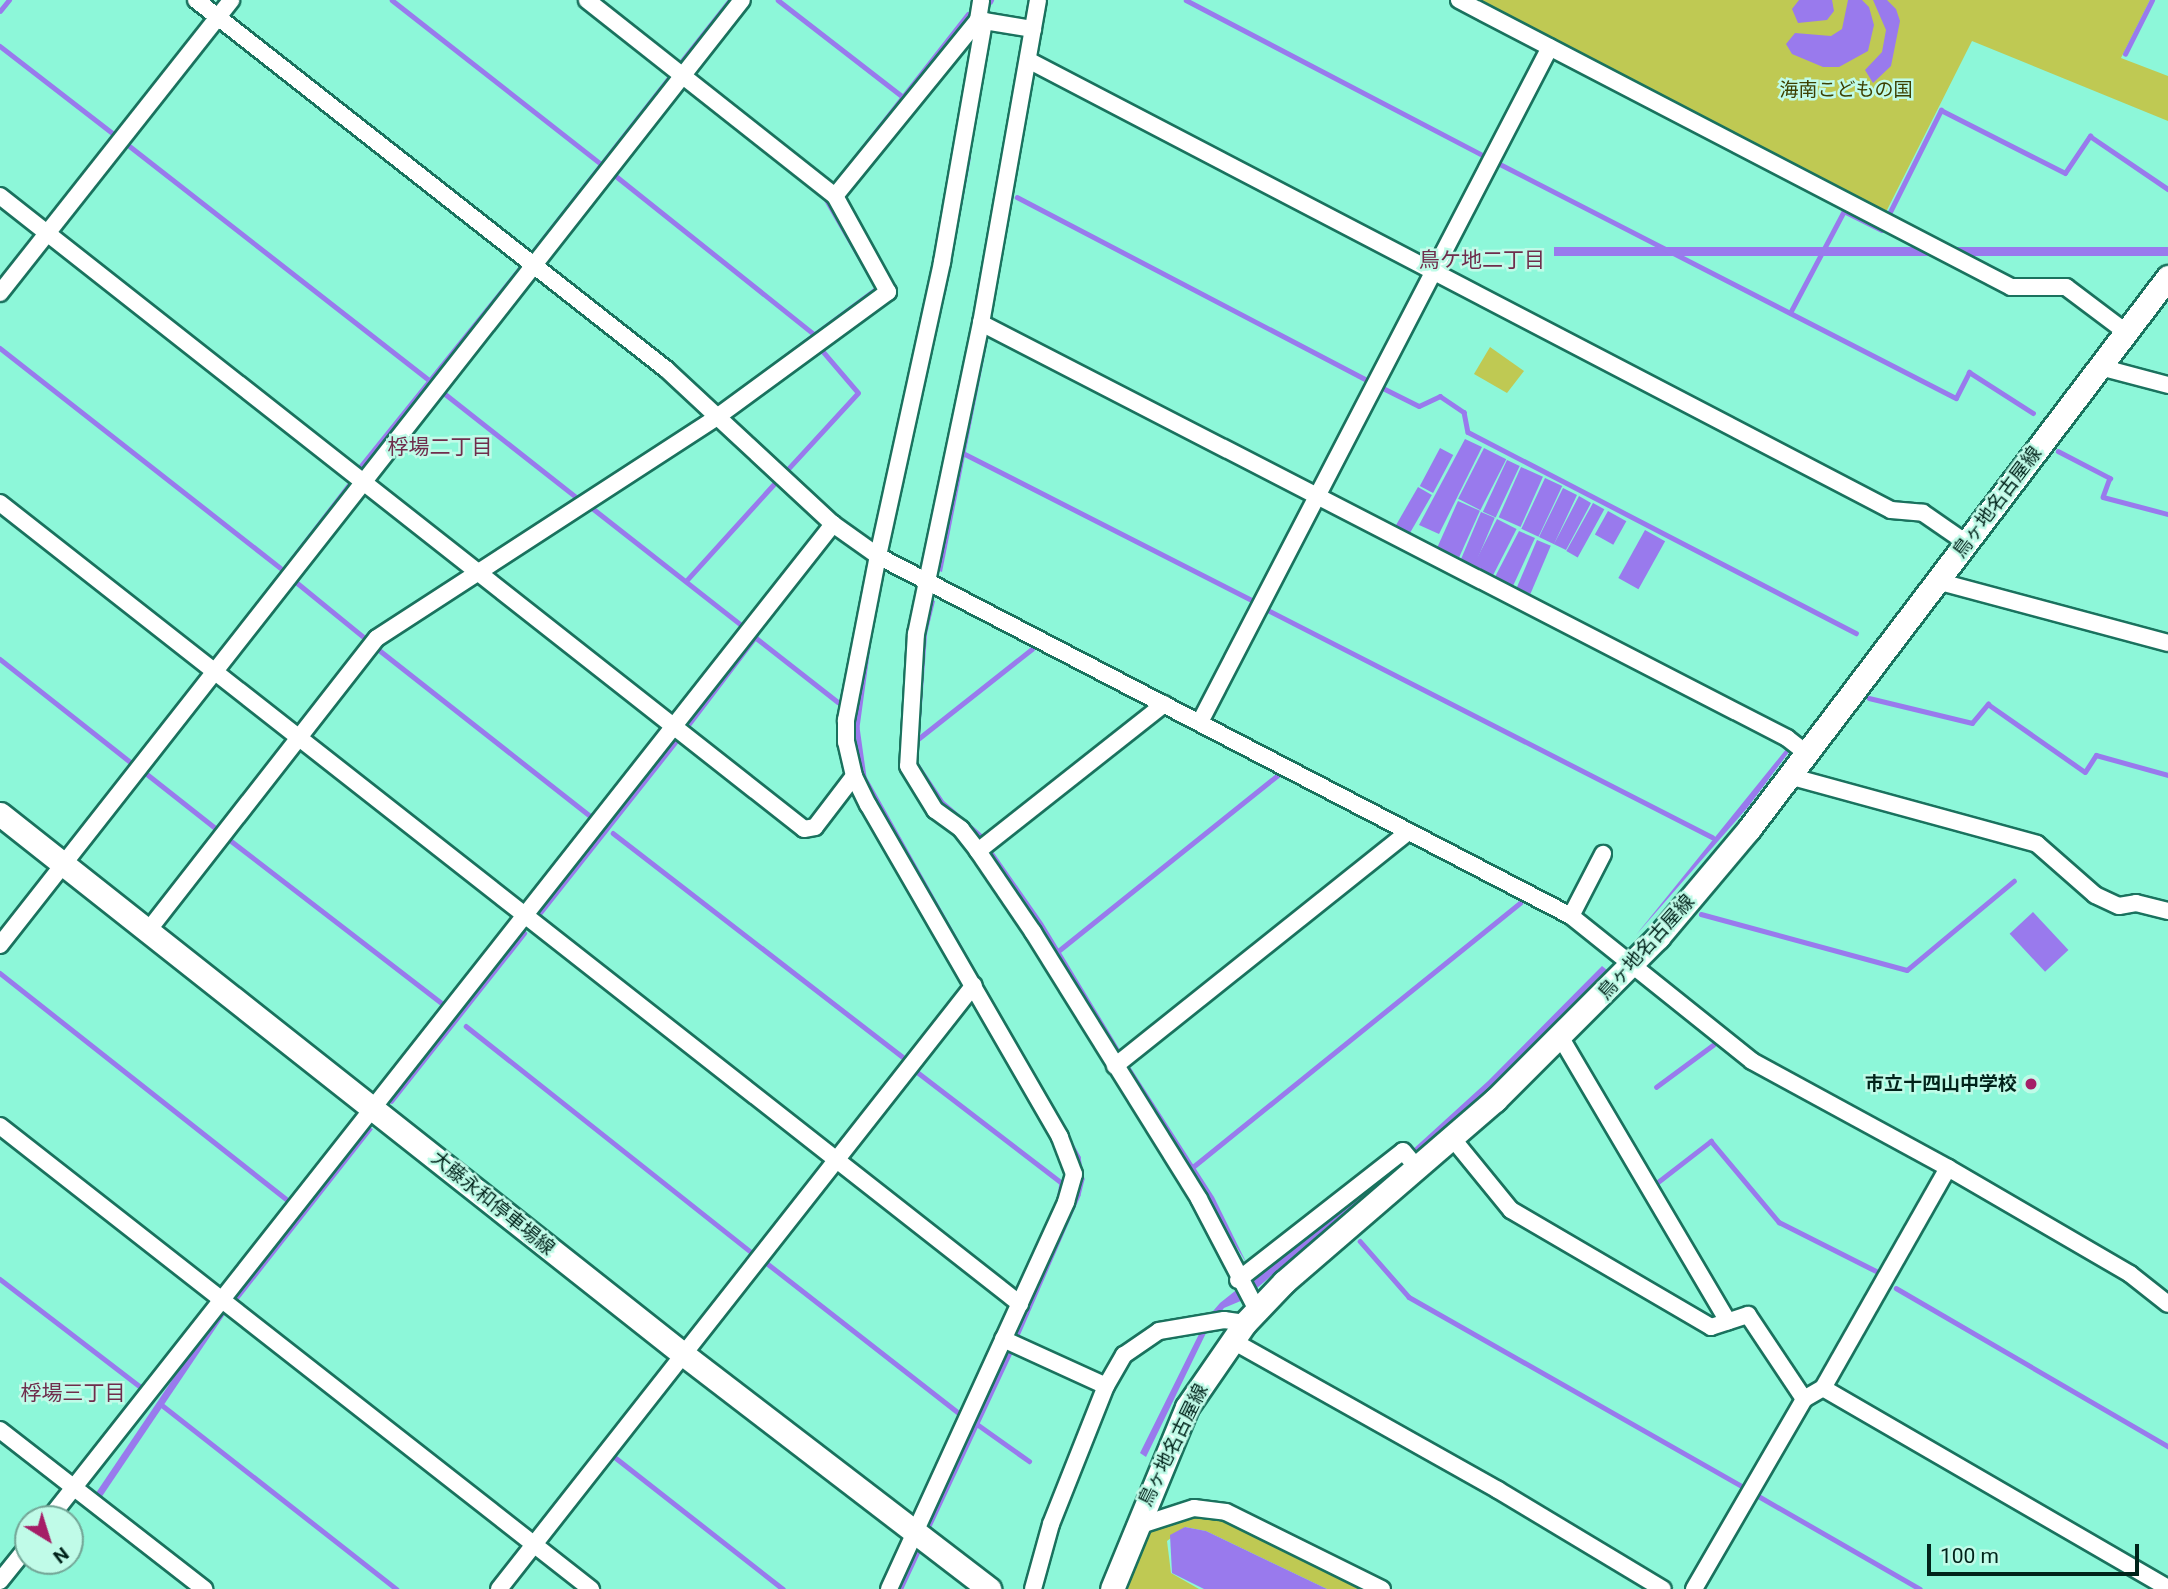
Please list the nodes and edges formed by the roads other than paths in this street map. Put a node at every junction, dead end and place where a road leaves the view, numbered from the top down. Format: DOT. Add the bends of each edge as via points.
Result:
graph roads {
  1 [pos="196,0"];
  2 [pos="230,0"];
  3 [pos="587,0"];
  4 [pos="742,0"];
  5 [pos="1038,0"];
  6 [pos="1459,0"];
  7 [pos="979,1"];
  8 [pos="218,17"];
  9 [pos="981,21"];
  10 [pos="1033,29"];
  11 [pos="1550,47"];
  12 [pos="1028,60"];
  13 [pos="682,75"];
  14 [pos="835,196"];
  15 [pos="0,197"];
  16 [pos="47,234"];
  17 [pos="534,265"];
  18 [pos="1432,272"];
  19 [pos="2168,276"];
  20 [pos="0,293"];
  21 [pos="981,323"];
  22 [pos="2119,327"];
  23 [pos="2099,367"];
  24 [pos="2168,385"];
  25 [pos="718,417"];
  26 [pos="362,482"];
  27 [pos="1315,497"];
  28 [pos="0,503"];
  29 [pos="833,524"];
  30 [pos="1958,537"];
  31 [pos="878,556"];
  32 [pos="477,572"];
  33 [pos="927,579"];
  34 [pos="1937,581"];
  35 [pos="2168,643"];
  36 [pos="214,676"];
  37 [pos="1164,704"];
  38 [pos="1200,722"];
  39 [pos="674,727"];
  40 [pos="299,738"];
  41 [pos="1806,753"];
  42 [pos="854,776"];
  43 [pos="1789,776"];
  44 [pos="0,814"];
  45 [pos="1408,832"];
  46 [pos="978,851"];
  47 [pos="1603,854"];
  48 [pos="64,864"];
  49 [pos="2168,911"];
  50 [pos="1571,916"];
  51 [pos="524,918"];
  52 [pos="146,932"];
  53 [pos="0,945"];
  54 [pos="1634,964"];
  55 [pos="974,985"];
  56 [pos="1561,1038"];
  57 [pos="1115,1066"];
  58 [pos="375,1110"];
  59 [pos="0,1126"];
  60 [pos="1453,1139"];
  61 [pos="835,1160"];
  62 [pos="1412,1162"];
  63 [pos="1948,1168"];
  64 [pos="1239,1281"];
  65 [pos="221,1301"];
  66 [pos="1020,1304"];
  67 [pos="2168,1304"];
  68 [pos="1241,1319"];
  69 [pos="1728,1321"];
  70 [pos="1003,1339"];
  71 [pos="683,1354"];
  72 [pos="1107,1386"];
  73 [pos="1823,1388"];
  74 [pos="1804,1399"];
  75 [pos="0,1430"];
  76 [pos="74,1488"];
  77 [pos="60,1505"];
  78 [pos="1135,1527"];
  79 [pos="916,1533"];
  80 [pos="534,1545"];
  81 [pos="14,1564"];
  82 [pos="0,1581"];
  83 [pos="2168,1588"];
  84 [pos="204,1589"];
  85 [pos="499,1589"];
  86 [pos="591,1589"];
  87 [pos="889,1589"];
  88 [pos="989,1589"];
  89 [pos="1033,1589"];
  90 [pos="1112,1589"];
  91 [pos="1382,1589"];
  92 [pos="1663,1589"];
  93 [pos="1694,1589"];
  1 -- 8 [label="street"];
  2 -- 8 [label="street"];
  3 -- 13 [label="street"];
  4 -- 13 [label="street"];
  5 -- 10 [label="street"];
  6 -- 11 [label="street"];
  7 -- 9 [label="street"];
  8 -- 16 [label="street"];
  8 -- 17 [label="street"];
  9 -- 10 [label="street"];
  9 -- 14 [label="street"];
  9 -- 31 [label="street" via="942,262"];
  10 -- 12 [label="street"];
  11 -- 18 [label="street"];
  11 -- 22 [label="street" via="2011,287 2066,287"];
  12 -- 18 [label="street"];
  12 -- 21 [label="street"];
  13 -- 14 [label="street"];
  13 -- 17 [label="street"];
  14 -- 25 [label="street" via="888,292"];
  15 -- 16 [label="street"];
  16 -- 20 [label="street"];
  16 -- 26 [label="street"];
  17 -- 25 [label="street" via="666,369"];
  17 -- 26 [label="street"];
  18 -- 27 [label="street"];
  18 -- 30 [label="street" via="1891,510 1923,513"];
  19 -- 22 [label="main road, 鳥ヶ地名古屋線"];
  21 -- 27 [label="street"];
  21 -- 33 [label="street"];
  22 -- 23 [label="main road, 鳥ヶ地名古屋線"];
  23 -- 24 [label="street"];
  23 -- 30 [label="main road, 鳥ヶ地名古屋線"];
  25 -- 29 [label="street"];
  25 -- 32 [label="street"];
  26 -- 32 [label="street"];
  26 -- 36 [label="street"];
  27 -- 38 [label="street"];
  27 -- 41 [label="street" via="1787,738"];
  28 -- 36 [label="street"];
  29 -- 31 [label="street"];
  29 -- 39 [label="street"];
  30 -- 34 [label="main road, 鳥ヶ地名古屋線"];
  31 -- 33 [label="street"];
  31 -- 42 [label="street" via="846,720"];
  32 -- 39 [label="street"];
  32 -- 40 [label="street" via="377,638"];
  33 -- 37 [label="street"];
  33 -- 46 [label="street" via="916,633 908,766 935,810 961,828"];
  34 -- 35 [label="street"];
  34 -- 41 [label="main road, 鳥ヶ地名古屋線"];
  36 -- 40 [label="street"];
  36 -- 48 [label="street"];
  37 -- 38 [label="street"];
  37 -- 46 [label="street"];
  38 -- 45 [label="street"];
  39 -- 42 [label="street" via="804,829 815,827"];
  39 -- 51 [label="street"];
  40 -- 51 [label="street"];
  40 -- 52 [label="street"];
  41 -- 43 [label="main road, 鳥ヶ地名古屋線"];
  42 -- 55 [label="street"];
  43 -- 49 [label="street" via="2037,844 2095,895 2119,906 2136,904"];
  43 -- 54 [label="main road, 鳥ヶ地名古屋線"];
  44 -- 48 [label="main road, 大藤永和停車場線"];
  45 -- 50 [label="street"];
  45 -- 57 [label="street"];
  46 -- 57 [label="street"];
  47 -- 50 [label="street"];
  48 -- 52 [label="main road, 大藤永和停車場線"];
  48 -- 53 [label="street"];
  50 -- 54 [label="street"];
  51 -- 58 [label="street"];
  51 -- 61 [label="street"];
  52 -- 58 [label="main road, 大藤永和停車場線"];
  54 -- 56 [label="main road, 鳥ヶ地名古屋線"];
  54 -- 63 [label="street" via="1752,1061"];
  55 -- 61 [label="street"];
  55 -- 66 [label="street" via="1066,1148 1074,1174"];
  56 -- 60 [label="main road, 鳥ヶ地名古屋線"];
  56 -- 69 [label="street"];
  57 -- 64 [label="street" via="1199,1199"];
  58 -- 65 [label="street"];
  58 -- 71 [label="main road, 大藤永和停車場線"];
  59 -- 65 [label="street"];
  60 -- 62 [label="main road, 鳥ヶ地名古屋線"];
  60 -- 69 [label="street" via="1511,1210 1711,1327"];
  61 -- 66 [label="street"];
  61 -- 71 [label="street"];
  62 -- 64 [label="street" via="1403,1151"];
  62 -- 68 [label="main road, 鳥ヶ地名古屋線"];
  63 -- 67 [label="street" via="2130,1274"];
  63 -- 73 [label="street"];
  64 -- 68 [label="street"];
  65 -- 76 [label="street"];
  65 -- 80 [label="street"];
  66 -- 70 [label="street"];
  68 -- 72 [label="street" via="1159,1331 1124,1355"];
  68 -- 78 [label="main road, 鳥ヶ地名古屋線" via="1186,1407"];
  68 -- 92 [label="street"];
  69 -- 74 [label="street" via="1748,1315 1756,1323"];
  70 -- 72 [label="street"];
  70 -- 79 [label="street"];
  71 -- 79 [label="main road, 大藤永和停車場線"];
  71 -- 80 [label="street"];
  72 -- 89 [label="street" via="1051,1524"];
  73 -- 74 [label="street"];
  73 -- 83 [label="street"];
  74 -- 93 [label="street"];
  75 -- 76 [label="street"];
  76 -- 77 [label="street"];
  76 -- 84 [label="street"];
  78 -- 90 [label="main road, 鳥ヶ地名古屋線"];
  78 -- 91 [label="street" via="1194,1508 1226,1512"];
  79 -- 87 [label="street"];
  79 -- 88 [label="main road, 大藤永和停車場線"];
  80 -- 85 [label="street"];
  80 -- 86 [label="street"];
  81 -- 82 [label="street"];
}
